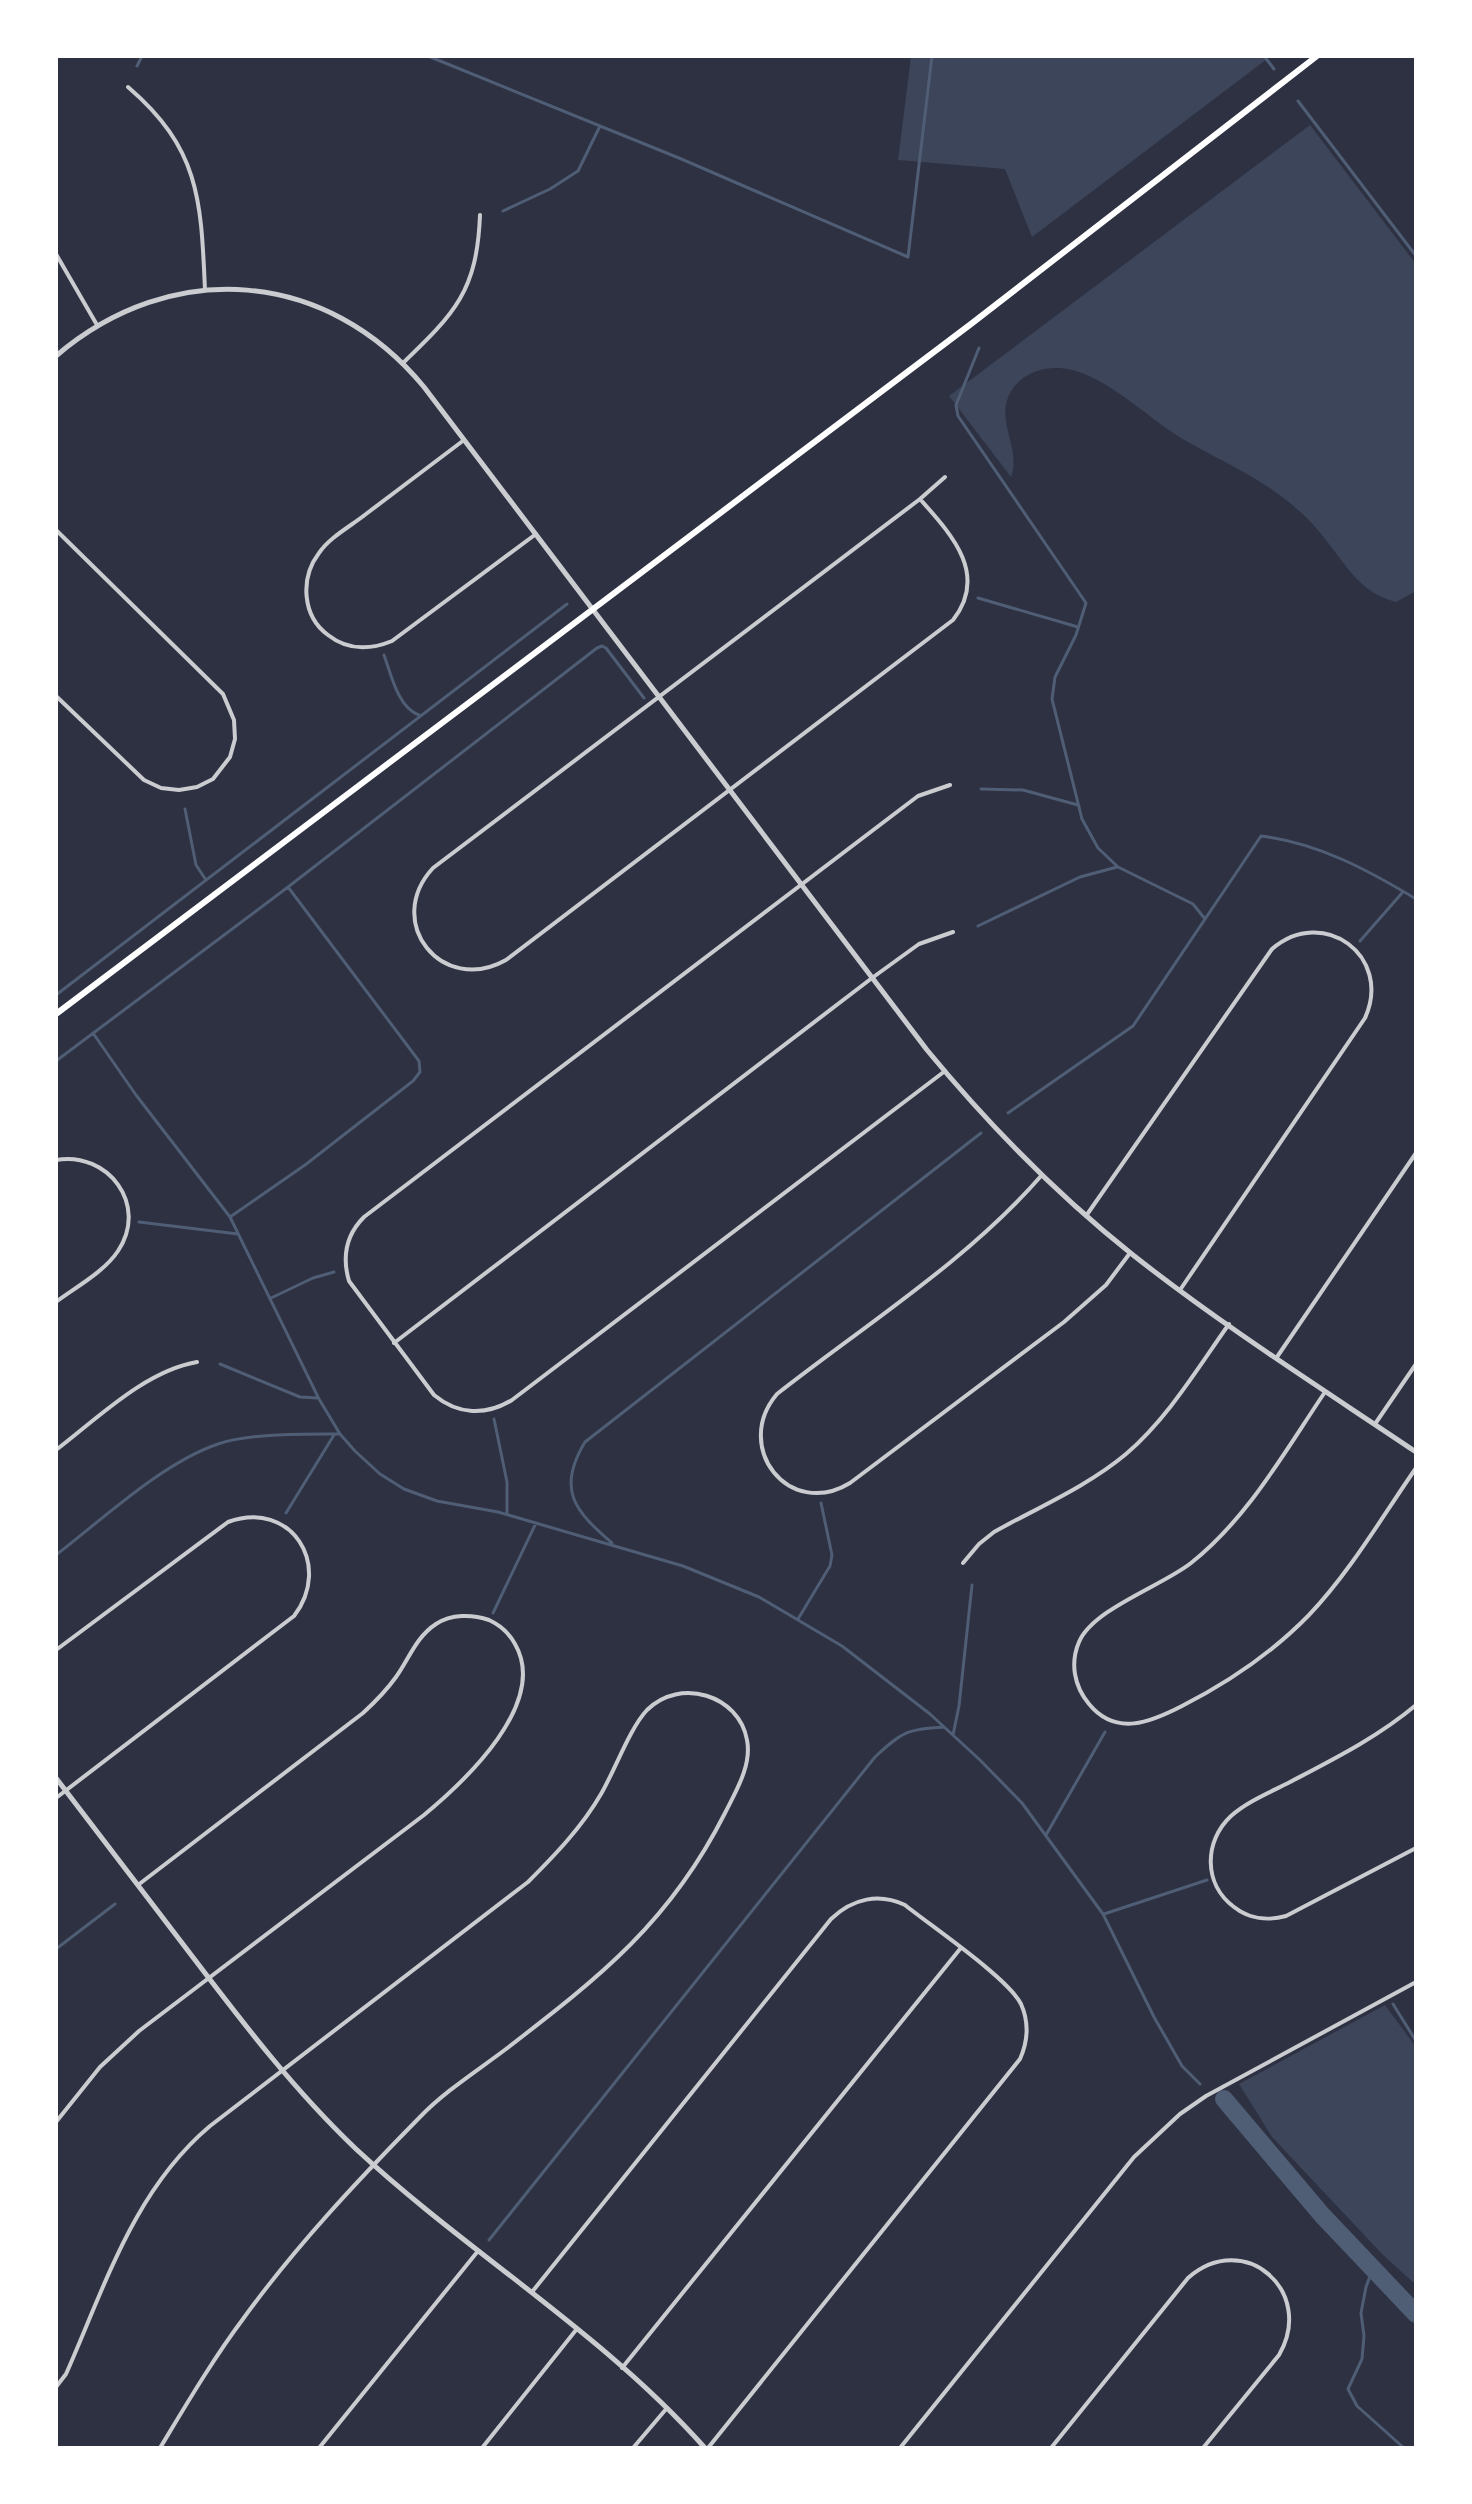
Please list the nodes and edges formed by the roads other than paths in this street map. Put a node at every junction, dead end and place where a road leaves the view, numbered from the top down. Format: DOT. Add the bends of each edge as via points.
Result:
graph roads {
  1 [pos="1317,56"];
  2 [pos="128,87"];
  3 [pos="480,215"];
  4 [pos="56,254"];
  5 [pos="205,290"];
  6 [pos="97,325"];
  7 [pos="56,356"];
  8 [pos="403,363"];
  9 [pos="464,440"];
  10 [pos="945,477"];
  11 [pos="920,499"];
  12 [pos="56,530"];
  13 [pos="536,534"];
  14 [pos="593,609"];
  15 [pos="658,695"];
  16 [pos="56,696"];
  17 [pos="950,785"];
  18 [pos="730,790"];
  19 [pos="801,884"];
  20 [pos="953,932"];
  21 [pos="872,978"];
  22 [pos="56,1014"];
  23 [pos="945,1071"];
  24 [pos="1416,1153"];
  25 [pos="56,1160"];
  26 [pos="1041,1176"];
  27 [pos="1086,1216"];
  28 [pos="1130,1253"];
  29 [pos="1180,1290"];
  30 [pos="56,1302"];
  31 [pos="1229,1324"];
  32 [pos="394,1343"];
  33 [pos="1277,1357"];
  34 [pos="197,1362"];
  35 [pos="1416,1364"];
  36 [pos="1326,1391"];
  37 [pos="1375,1424"];
  38 [pos="56,1450"];
  39 [pos="1416,1452"];
  40 [pos="1416,1468"];
  41 [pos="963,1563"];
  42 [pos="56,1650"];
  43 [pos="1416,1705"];
  44 [pos="56,1778"];
  45 [pos="66,1791"];
  46 [pos="56,1798"];
  47 [pos="1416,1848"];
  48 [pos="138,1885"];
  49 [pos="960,1949"];
  50 [pos="209,1978"];
  51 [pos="1416,1982"];
  52 [pos="283,2071"];
  53 [pos="56,2122"];
  54 [pos="375,2165"];
  55 [pos="478,2251"];
  56 [pos="531,2293"];
  57 [pos="576,2330"];
  58 [pos="622,2368"];
  59 [pos="56,2387"];
  60 [pos="667,2408"];
  61 [pos="160,2448"];
  62 [pos="319,2448"];
  63 [pos="482,2448"];
  64 [pos="633,2448"];
  65 [pos="706,2448"];
  66 [pos="900,2448"];
  67 [pos="1051,2448"];
  68 [pos="1203,2448"];
  1 -- 14 [label="main road"];
  2 -- 5 [label="street" via="161,118 186,160 201,215"];
  3 -- 8 [label="street" via="476,264 462,297 441,327"];
  4 -- 6 [label="street"];
  5 -- 6 [label="street" via="149,301"];
  5 -- 8 [label="street" via="251,290 304,301 355,325"];
  6 -- 7 [label="street"];
  8 -- 9 [label="street"];
  9 -- 13 [label="street"];
  9 -- 13 [label="street" via="317,555 306,593 321,629 350,646 392,641"];
  10 -- 11 [label="street"];
  11 -- 15 [label="street"];
  11 -- 18 [label="street" via="965,563 968,586 957,614"];
  12 -- 16 [label="street" via="223,694 234,720 233,748 220,773 205,784 161,788 137,774"];
  13 -- 14 [label="street"];
  14 -- 15 [label="street"];
  14 -- 22 [label="main road"];
  15 -- 18 [label="street"];
  15 -- 18 [label="street" via="427,875 414,918 428,951 457,968 498,964"];
  17 -- 19 [label="street" via="918,796"];
  18 -- 19 [label="street"];
  19 -- 21 [label="street"];
  19 -- 32 [label="street" via="358,1223 347,1247 347,1273"];
  20 -- 21 [label="street" via="923,942"];
  21 -- 23 [label="street"];
  21 -- 32 [label="street"];
  23 -- 26 [label="street"];
  23 -- 32 [label="street" via="505,1405 481,1412 448,1405"];
  24 -- 33 [label="street"];
  25 -- 30 [label="street" via="84,1160 110,1174 125,1196 128,1219 114,1256"];
  26 -- 27 [label="street"];
  26 -- 28 [label="street" via="961,1253 777,1394 766,1409 760,1437 763,1456 780,1479 812,1493 850,1483 1064,1322 1106,1285"];
  27 -- 28 [label="street"];
  27 -- 29 [label="street" via="1272,949 1294,935 1311,932 1352,946 1372,984 1365,1018"];
  28 -- 29 [label="street"];
  29 -- 31 [label="street"];
  31 -- 33 [label="street"];
  31 -- 41 [label="street" via="1142,1439 1103,1471 994,1532"];
  33 -- 36 [label="street"];
  34 -- 38 [label="street" via="153,1377"];
  35 -- 37 [label="street"];
  36 -- 37 [label="street"];
  36 -- 40 [label="street" via="1220,1537 1179,1572 1100,1617 1082,1636 1074,1671 1093,1709 1117,1723 1145,1723 1258,1660 1333,1587"];
  37 -- 39 [label="street"];
  42 -- 45 [label="street" via="228,1522 246,1517 274,1521 291,1531 306,1553 308,1586 294,1616"];
  43 -- 47 [label="street" via="1357,1747 1232,1815 1216,1836 1210,1864 1216,1886 1229,1903 1248,1915 1271,1919"];
  44 -- 45 [label="street"];
  45 -- 46 [label="street"];
  45 -- 48 [label="street"];
  48 -- 50 [label="street"];
  48 -- 50 [label="street" via="369,1707 397,1676 418,1640 437,1623 475,1617 499,1625 513,1639 523,1682 510,1717 476,1766 424,1815"];
  49 -- 56 [label="street" via="898,1902 866,1899 837,1913"];
  49 -- 58 [label="street"];
  49 -- 65 [label="street" via="1018,1999 1027,2029 1020,2059"];
  50 -- 52 [label="street"];
  50 -- 53 [label="street" via="119,2049"];
  51 -- 66 [label="street" via="1214,2091 1156,2135"];
  52 -- 54 [label="street"];
  52 -- 54 [label="street" via="550,1860 600,1796 650,1707 688,1692 713,1697 729,1708 747,1740 746,1767 714,1835 671,1901 606,1971 433,2104"];
  52 -- 59 [label="street" via="198,2136 157,2183"];
  54 -- 55 [label="street"];
  54 -- 61 [label="street" via="241,2320"];
  55 -- 56 [label="street"];
  55 -- 62 [label="street"];
  56 -- 57 [label="street"];
  57 -- 58 [label="street"];
  57 -- 63 [label="street"];
  58 -- 60 [label="street"];
  60 -- 64 [label="street"];
  60 -- 65 [label="street"];
  67 -- 68 [label="street" via="1188,2278 1210,2264 1244,2262 1261,2268 1281,2289 1288,2307 1287,2337 1279,2355"];
}
